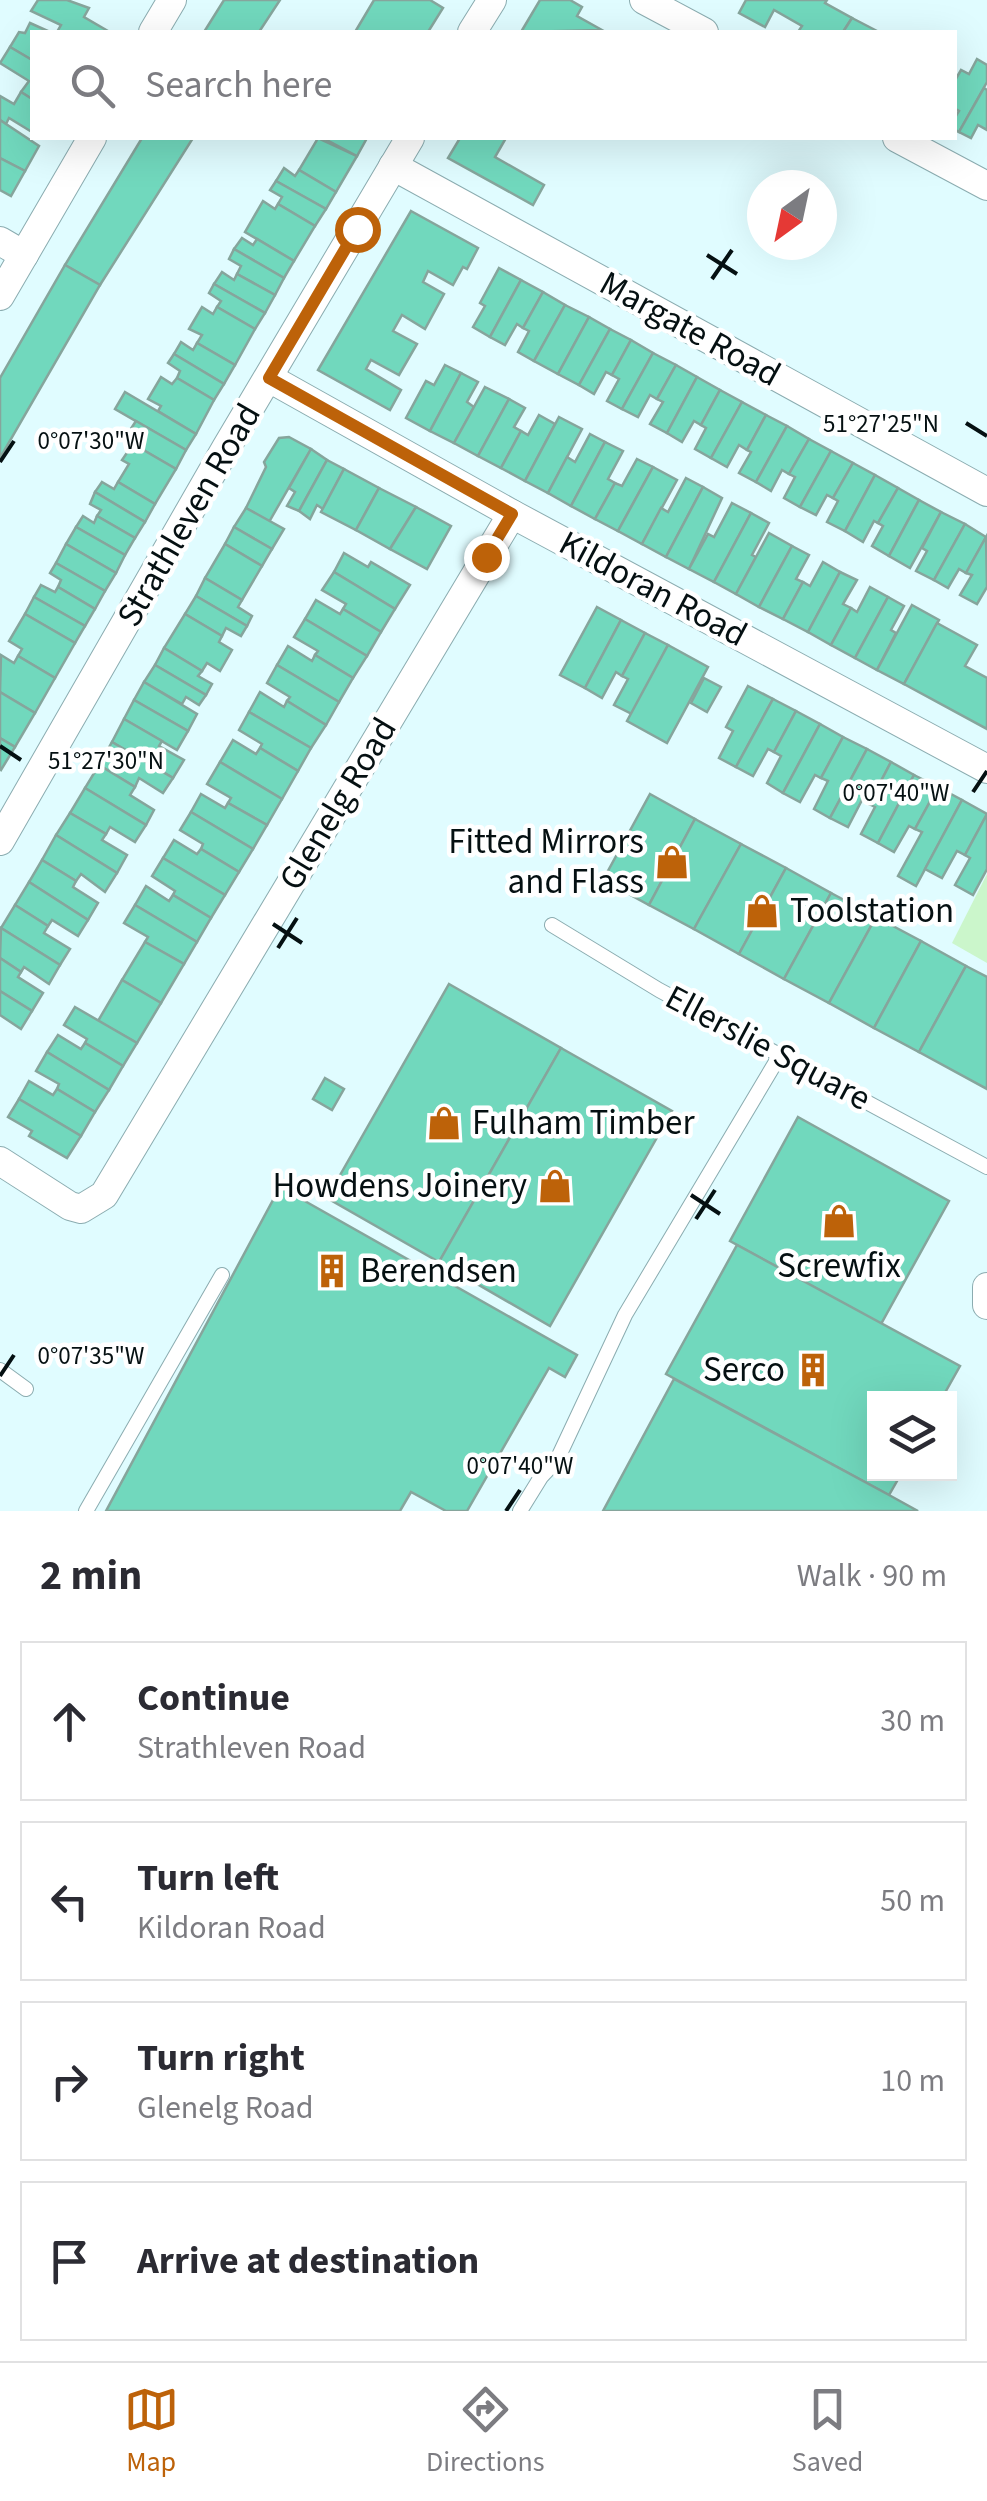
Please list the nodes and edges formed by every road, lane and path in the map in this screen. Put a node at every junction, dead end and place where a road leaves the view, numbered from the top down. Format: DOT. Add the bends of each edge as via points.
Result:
graph roads {
  1 [pos="172,0"];
  2 [pos="492,0"];
  3 [pos="644,0"];
  4 [pos="154,30"];
  5 [pos="473,30"];
  6 [pos="700,30"];
  7 [pos="91,140"];
  8 [pos="409,140"];
  9 [pos="901,140"];
  10 [pos="393,166"];
  11 [pos="987,186"];
  12 [pos="12,248"];
  13 [pos="0,296"];
  14 [pos="269,378"];
  15 [pos="987,492"];
  16 [pos="512,514"];
  17 [pos="987,768"];
  18 [pos="0,842"];
  19 [pos="552,925"];
  20 [pos="780,1054"];
  21 [pos="0,1161"];
  22 [pos="987,1167"];
  23 [pos="222,1275"];
  24 [pos="987,1286"];
  25 [pos="987,1306"];
  26 [pos="0,1370"];
  27 [pos="26,1389"];
  28 [pos="86,1511"];
  29 [pos="520,1511"];
  1 -- 4 [label="street"];
  2 -- 5 [label="street"];
  3 -- 6 [label="street"];
  7 -- 12 [label="street"];
  8 -- 10 [label="street, Strathleven Road"];
  9 -- 11 [label="street"];
  10 -- 14 [label="street, Strathleven Road"];
  10 -- 15 [label="street, Margate Road"];
  12 -- 13 [label="street"];
  14 -- 16 [label="street, Kildoran Road"];
  14 -- 18 [label="street, Strathleven Road"];
  16 -- 17 [label="street, Kildoran Road"];
  16 -- 21 [label="street, Glenelg Road" via="104,1195 81,1209 70,1206"];
  19 -- 20 [label="lane, Ellerslie Square"];
  20 -- 22 [label="lane, Ellerslie Square"];
  20 -- 29 [label="lane" via="625,1314 557,1460"];
  23 -- 28 [label="lane"];
  24 -- 25 [label="street"];
  26 -- 27 [label="lane"];
}
